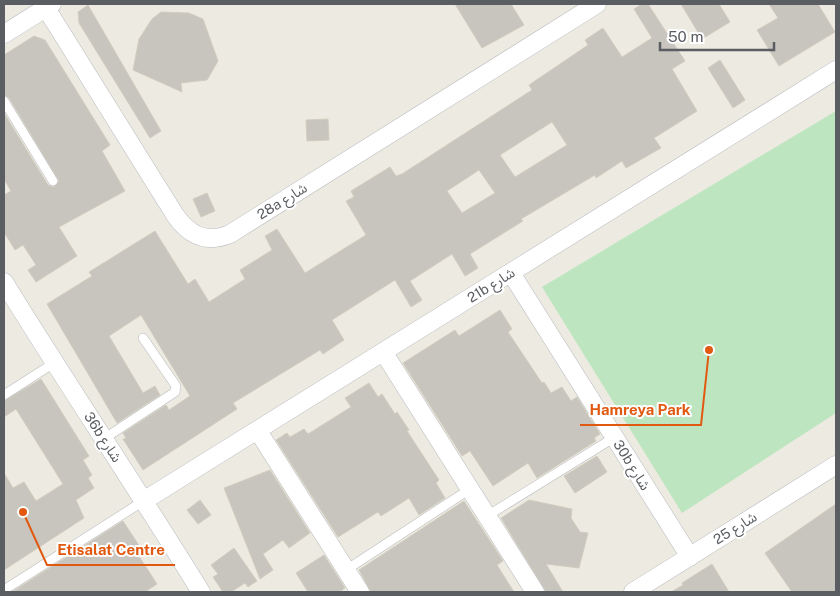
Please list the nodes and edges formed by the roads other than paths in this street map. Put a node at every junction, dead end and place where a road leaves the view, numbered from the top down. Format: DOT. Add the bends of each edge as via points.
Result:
graph roads {
  1 [pos="597,4"];
  2 [pos="49,6"];
  3 [pos="4,34"];
  4 [pos="836,70"];
  5 [pos="4,101"];
  6 [pos="54,181"];
  7 [pos="511,273"];
  8 [pos="4,282"];
  9 [pos="143,338"];
  10 [pos="384,353"];
  11 [pos="54,363"];
  12 [pos="4,395"];
  13 [pos="258,431"];
  14 [pos="615,437"];
  15 [pos="105,438"];
  16 [pos="836,465"];
  17 [pos="470,489"];
  18 [pos="145,500"];
  19 [pos="487,516"];
  20 [pos="690,557"];
  21 [pos="346,570"];
  22 [pos="4,590"];
  23 [pos="201,592"];
  24 [pos="360,592"];
  25 [pos="535,592"];
  26 [pos="633,592"];
  1 -- 2 [label="street, 28a شارع" via="230,234 208,239 188,231 175,215"];
  2 -- 3 [label="street"];
  4 -- 7 [label="street, 21b شارع"];
  5 -- 6 [label="lane"];
  7 -- 10 [label="street, 21b شارع"];
  7 -- 14 [label="street, 30b شارع"];
  8 -- 11 [label="street, 36b شارع"];
  9 -- 15 [label="lane" via="176,386 175,392"];
  10 -- 13 [label="street, 21b شارع"];
  10 -- 17 [label="street"];
  11 -- 12 [label="lane"];
  11 -- 15 [label="street, 36b شارع"];
  13 -- 18 [label="street, 21b شارع"];
  13 -- 21 [label="street"];
  14 -- 19 [label="lane"];
  14 -- 20 [label="street, 30b شارع"];
  15 -- 18 [label="street, 36b شارع"];
  16 -- 20 [label="street, شارع 25"];
  17 -- 19 [label="street"];
  17 -- 21 [label="lane"];
  18 -- 22 [label="lane"];
  18 -- 23 [label="street, 36b شارع"];
  19 -- 25 [label="street"];
  20 -- 26 [label="street, شارع 25"];
  21 -- 24 [label="street"];
}
